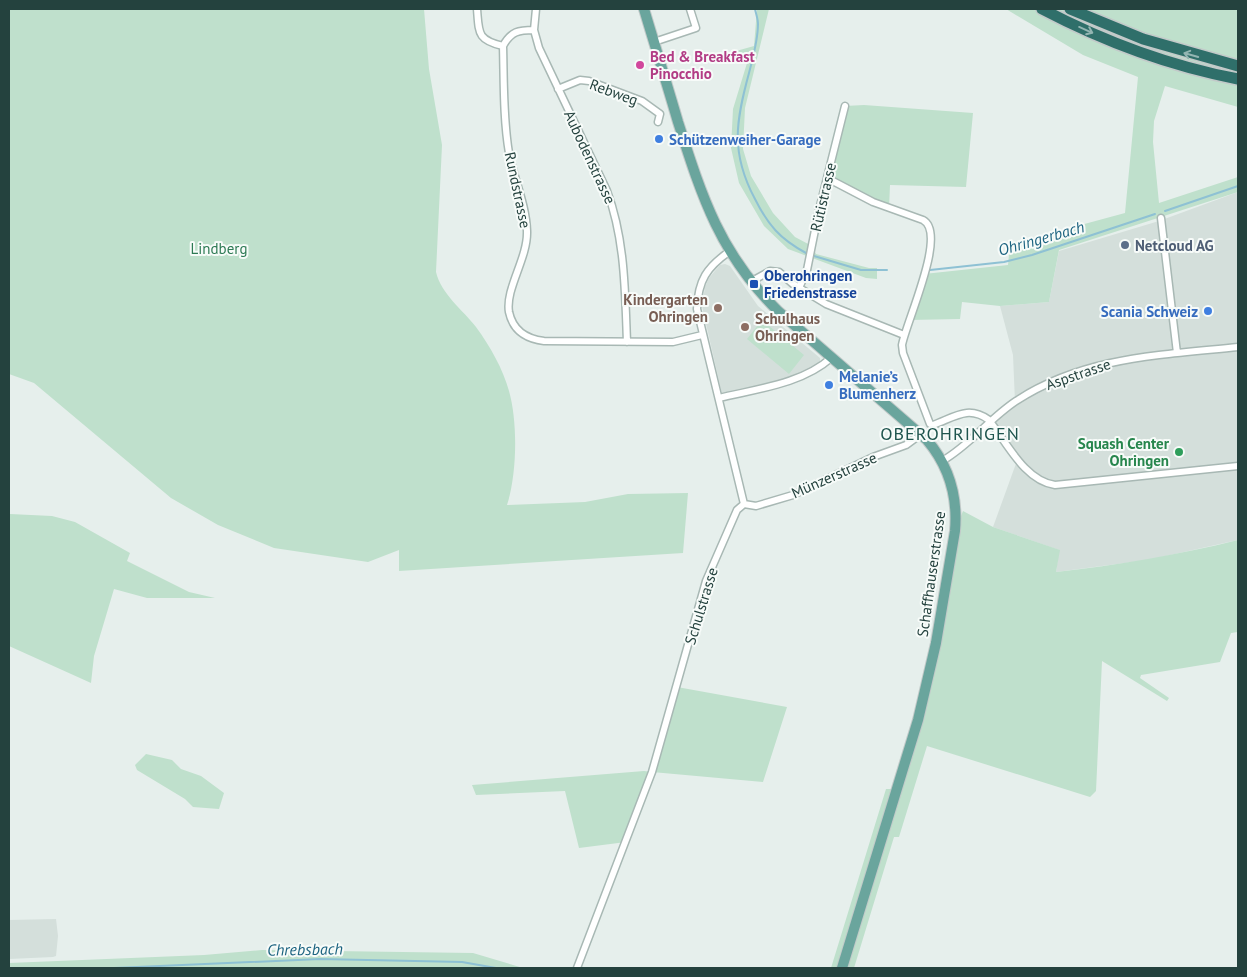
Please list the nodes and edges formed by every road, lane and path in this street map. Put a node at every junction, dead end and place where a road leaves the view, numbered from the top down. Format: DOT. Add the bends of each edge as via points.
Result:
graph roads {
  1 [pos="477,9"];
  2 [pos="536,9"];
  3 [pos="644,9"];
  4 [pos="690,9"];
  5 [pos="1042,9"];
  6 [pos="1070,9"];
  7 [pos="534,30"];
  8 [pos="654,42"];
  9 [pos="503,46"];
  10 [pos="1176,63"];
  11 [pos="1238,66"];
  12 [pos="1238,79"];
  13 [pos="1238,87"];
  14 [pos="558,90"];
  15 [pos="845,106"];
  16 [pos="658,122"];
  17 [pos="827,178"];
  18 [pos="1161,218"];
  19 [pos="730,251"];
  20 [pos="752,281"];
  21 [pos="799,288"];
  22 [pos="904,335"];
  23 [pos="702,336"];
  24 [pos="627,342"];
  25 [pos="1238,347"];
  26 [pos="1177,353"];
  27 [pos="831,358"];
  28 [pos="719,398"];
  29 [pos="990,420"];
  30 [pos="921,434"];
  31 [pos="942,461"];
  32 [pos="1238,466"];
  33 [pos="744,504"];
  34 [pos="577,968"];
  35 [pos="842,968"];
  1 -- 9 [label="street" via="478,32 488,42"];
  2 -- 7 [label="street, Aubodenstrasse"];
  3 -- 8 [label="main road, Schaffhauserstrasse"];
  4 -- 8 [label="street" via="696,28"];
  5 -- 10 [label="highway, one-way" via="1103,38"];
  11 -- 6 [label="highway, one-way" via="1143,40"];
  7 -- 9 [label="street" via="516,30"];
  7 -- 14 [label="street, Aubodenstrasse" via="538,48"];
  8 -- 19 [label="main road, Schaffhauserstrasse" via="702,195"];
  9 -- 24 [label="street, Rundstrasse" via="509,151 526,213 527,231 524,256 509,303 512,322 530,339 544,342"];
  10 -- 12 [label="highway"];
  10 -- 13 [label="highway" via="1214,81"];
  14 -- 16 [label="street, Rebweg" via="580,80 589,81 642,101 660,114"];
  14 -- 24 [label="street, Aubodenstrasse" via="616,215 622,242"];
  15 -- 17 [label="street, Rütistrasse"];
  17 -- 21 [label="street, Rütistrasse" via="807,270"];
  17 -- 22 [label="street" via="873,202 928,222 931,229 929,258"];
  18 -- 26 [label="street"];
  19 -- 20 [label="main road, Schaffhauserstrasse"];
  19 -- 23 [label="street" via="708,269 698,291 697,309"];
  20 -- 21 [label="street" via="770,271 779,272"];
  20 -- 27 [label="main road, Schaffhauserstrasse" via="778,311"];
  21 -- 22 [label="street" via="841,311"];
  22 -- 29 [label="street" via="903,353 930,424 970,411"];
  23 -- 24 [label="street, Rundstrasse" via="673,342"];
  23 -- 28 [label="street"];
  25 -- 26 [label="street, Aspstrasse"];
  26 -- 29 [label="street, Aspstrasse" via="1132,358 1075,372 1036,389"];
  27 -- 28 [label="street" via="821,367 803,375"];
  27 -- 30 [label="main road, Schaffhauserstrasse"];
  28 -- 33 [label="street"];
  29 -- 31 [label="street, Aspstrasse" via="957,452"];
  29 -- 32 [label="street" via="1033,477 1044,484 1073,484"];
  30 -- 31 [label="main road, Schaffhauserstrasse"];
  30 -- 33 [label="street, Münzerstrasse" via="906,444 793,495 756,506"];
  31 -- 35 [label="main road, Schaffhauserstrasse" via="953,487 956,517 934,652 918,720"];
  33 -- 34 [label="street, Schulstrasse" via="738,510 706,581 652,772"];
}
